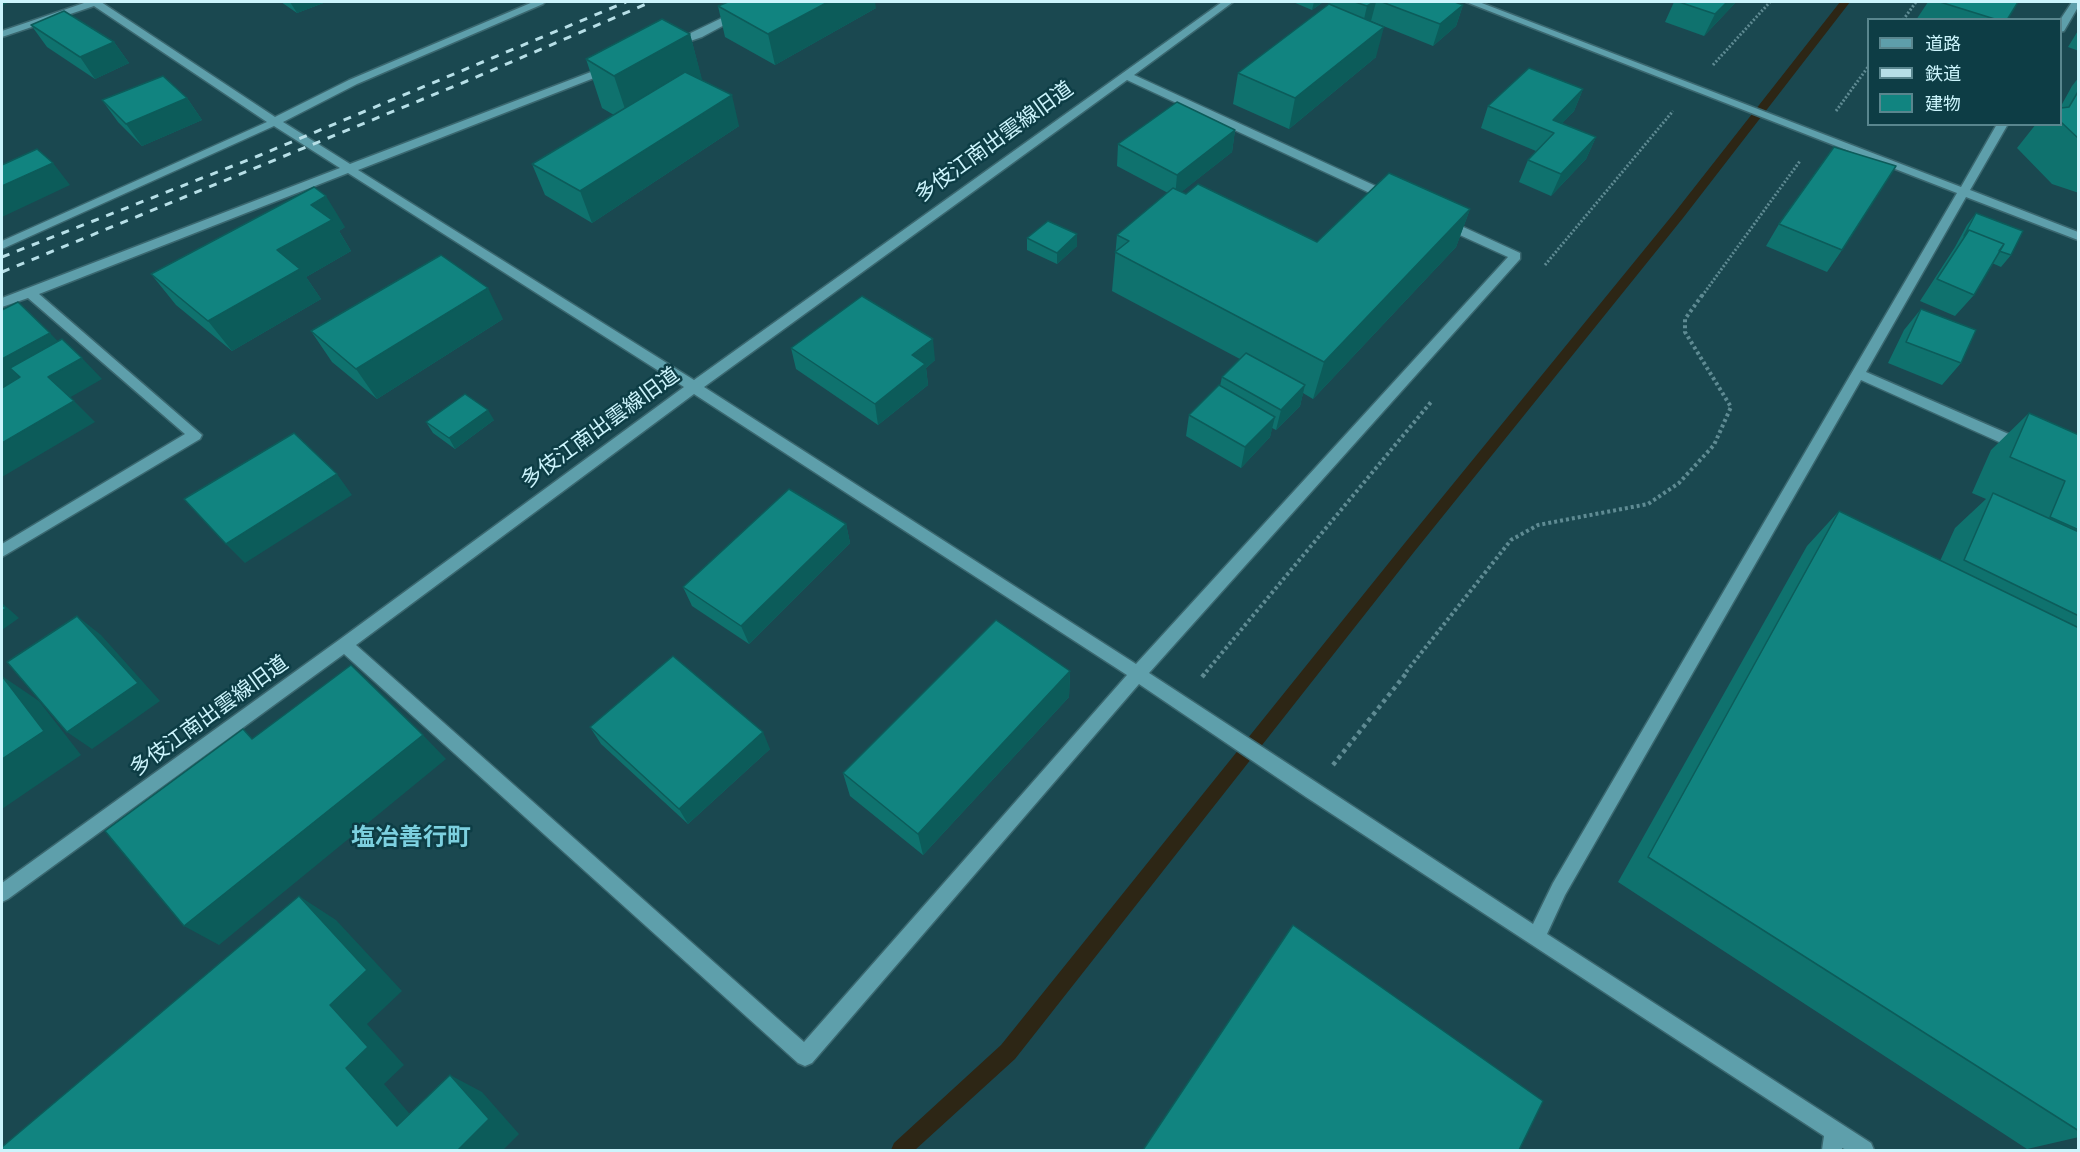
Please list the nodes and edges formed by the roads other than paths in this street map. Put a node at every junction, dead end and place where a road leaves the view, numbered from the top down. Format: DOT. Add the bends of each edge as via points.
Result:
graph roads {
  1 [pos="95,2"];
  2 [pos="540,2"];
  3 [pos="762,2"];
  4 [pos="1227,2"];
  5 [pos="1471,2"];
  6 [pos="2077,2"];
  7 [pos="2062,27"];
  8 [pos="2,34"];
  9 [pos="664,48"];
  10 [pos="620,65"];
  11 [pos="1125,75"];
  12 [pos="275,122"];
  13 [pos="2002,126"];
  14 [pos="352,169"];
  15 [pos="1962,192"];
  16 [pos="1399,202"];
  17 [pos="1431,217"];
  18 [pos="2079,236"];
  19 [pos="2,245"];
  20 [pos="29,292"];
  21 [pos="2,303"];
  22 [pos="1857,373"];
  23 [pos="694,387"];
  24 [pos="2036,453"];
  25 [pos="2,551"];
  26 [pos="345,645"];
  27 [pos="1138,674"];
  28 [pos="2,893"];
  29 [pos="1536,937"];
  30 [pos="1833,1141"];
  31 [pos="1864,1150"];
  1 -- 8 [label="street"];
  1 -- 12 [label="street"];
  2 -- 12 [label="street" via="353,82"];
  3 -- 9 [label="street"];
  4 -- 11 [label="street, 多伎江南出雲線旧道"];
  5 -- 15 [label="street"];
  6 -- 7 [label="street"];
  10 -- 14 [label="street"];
  11 -- 16 [label="street"];
  11 -- 23 [label="street, 多伎江南出雲線旧道"];
  12 -- 14 [label="street"];
  12 -- 19 [label="street"];
  13 -- 15 [label="street"];
  14 -- 20 [label="street"];
  14 -- 23 [label="street"];
  15 -- 18 [label="street"];
  15 -- 22 [label="street"];
  17 -- 27 [label="street" via="1516,256"];
  20 -- 21 [label="street"];
  20 -- 25 [label="street" via="195,435"];
  22 -- 24 [label="street"];
  22 -- 29 [label="street" via="1565,879"];
  23 -- 26 [label="street, 多伎江南出雲線旧道"];
  23 -- 27 [label="street"];
  26 -- 27 [label="street" via="805,1056"];
  26 -- 28 [label="street, 多伎江南出雲線旧道"];
  27 -- 29 [label="street"];
  29 -- 30 [label="street"];
  30 -- 31 [label="street"];
}
